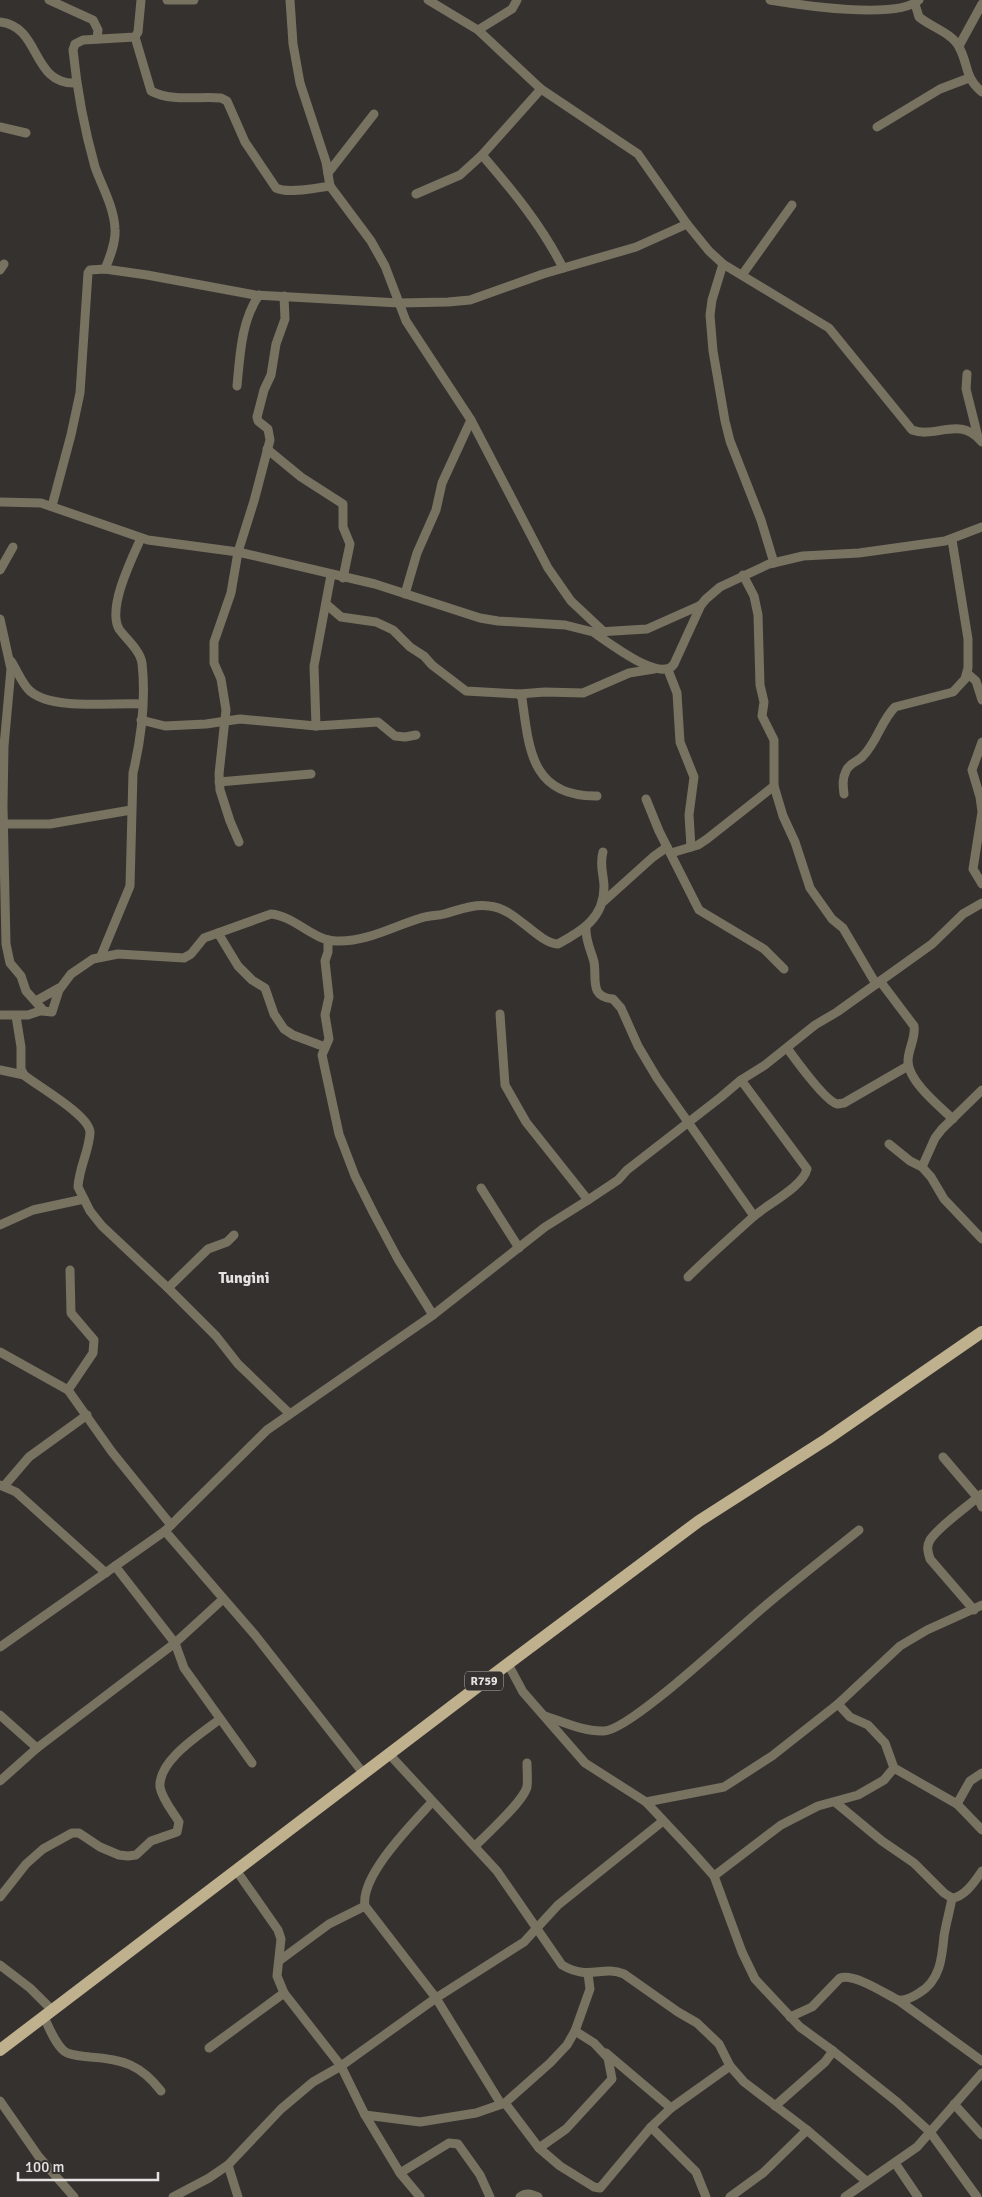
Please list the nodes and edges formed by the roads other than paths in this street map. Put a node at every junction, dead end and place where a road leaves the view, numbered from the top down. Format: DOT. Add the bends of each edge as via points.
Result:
graph roads {
  1 [pos="49,0"];
  2 [pos="141,0"];
  3 [pos="167,0"];
  4 [pos="194,0"];
  5 [pos="290,0"];
  6 [pos="428,0"];
  7 [pos="517,0"];
  8 [pos="770,0"];
  9 [pos="917,2"];
  10 [pos="982,4"];
  11 [pos="0,22"];
  12 [pos="478,30"];
  13 [pos="135,37"];
  14 [pos="97,39"];
  15 [pos="959,46"];
  16 [pos="969,78"];
  17 [pos="76,83"];
  18 [pos="541,88"];
  19 [pos="982,92"];
  20 [pos="374,114"];
  21 [pos="0,126"];
  22 [pos="877,127"];
  23 [pos="26,133"];
  24 [pos="482,155"];
  25 [pos="328,173"];
  26 [pos="330,186"];
  27 [pos="416,194"];
  28 [pos="792,205"];
  29 [pos="687,224"];
  30 [pos="723,264"];
  31 [pos="563,268"];
  32 [pos="105,269"];
  33 [pos="742,275"];
  34 [pos="241,292"];
  35 [pos="259,295"];
  36 [pos="284,296"];
  37 [pos="399,303"];
  38 [pos="251,306"];
  39 [pos="967,374"];
  40 [pos="237,386"];
  41 [pos="471,420"];
  42 [pos="980,440"];
  43 [pos="267,449"];
  44 [pos="0,502"];
  45 [pos="52,506"];
  46 [pos="982,527"];
  47 [pos="141,538"];
  48 [pos="952,540"];
  49 [pos="13,547"];
  50 [pos="238,552"];
  51 [pos="774,563"];
  52 [pos="0,570"];
  53 [pos="331,575"];
  54 [pos="743,575"];
  55 [pos="343,578"];
  56 [pos="405,594"];
  57 [pos="326,604"];
  58 [pos="701,605"];
  59 [pos="0,619"];
  60 [pos="598,632"];
  61 [pos="10,658"];
  62 [pos="655,669"];
  63 [pos="668,670"];
  64 [pos="967,673"];
  65 [pos="519,694"];
  66 [pos="982,700"];
  67 [pos="142,704"];
  68 [pos="140,720"];
  69 [pos="226,721"];
  70 [pos="316,726"];
  71 [pos="416,735"];
  72 [pos="982,742"];
  73 [pos="310,774"];
  74 [pos="219,782"];
  75 [pos="774,786"];
  76 [pos="844,794"];
  77 [pos="597,796"];
  78 [pos="646,799"];
  79 [pos="132,810"];
  80 [pos="3,824"];
  81 [pos="239,842"];
  82 [pos="691,847"];
  83 [pos="669,850"];
  84 [pos="603,852"];
  85 [pos="982,884"];
  86 [pos="603,902"];
  87 [pos="982,903"];
  88 [pos="586,927"];
  89 [pos="218,933"];
  90 [pos="328,940"];
  91 [pos="101,956"];
  92 [pos="784,970"];
  93 [pos="878,983"];
  94 [pos="60,988"];
  95 [pos="36,1002"];
  96 [pos="42,1011"];
  97 [pos="0,1014"];
  98 [pos="500,1014"];
  99 [pos="16,1016"];
  100 [pos="325,1047"];
  101 [pos="787,1048"];
  102 [pos="908,1066"];
  103 [pos="0,1070"];
  104 [pos="24,1075"];
  105 [pos="741,1080"];
  106 [pos="982,1090"];
  107 [pos="954,1118"];
  108 [pos="689,1121"];
  109 [pos="889,1144"];
  110 [pos="922,1167"];
  111 [pos="481,1188"];
  112 [pos="84,1199"];
  113 [pos="588,1200"];
  114 [pos="754,1216"];
  115 [pos="0,1225"];
  116 [pos="234,1234"];
  117 [pos="982,1239"];
  118 [pos="519,1248"];
  119 [pos="70,1270"];
  120 [pos="688,1277"];
  121 [pos="168,1288"];
  122 [pos="433,1315"];
  123 [pos="982,1332"];
  124 [pos="0,1352"];
  125 [pos="68,1390"];
  126 [pos="290,1414"];
  127 [pos="87,1415"];
  128 [pos="943,1457"];
  129 [pos="2,1485"];
  130 [pos="980,1496"];
  131 [pos="982,1507"];
  132 [pos="168,1528"];
  133 [pos="860,1530"];
  134 [pos="114,1566"];
  135 [pos="106,1573"];
  136 [pos="222,1600"];
  137 [pos="982,1605"];
  138 [pos="974,1610"];
  139 [pos="175,1643"];
  140 [pos="0,1647"];
  141 [pos="508,1664"];
  142 [pos="838,1704"];
  143 [pos="0,1715"];
  144 [pos="542,1715"];
  145 [pos="220,1719"];
  146 [pos="37,1748"];
  147 [pos="389,1754"];
  148 [pos="252,1763"];
  149 [pos="527,1763"];
  150 [pos="894,1768"];
  151 [pos="982,1773"];
  152 [pos="364,1774"];
  153 [pos="0,1781"];
  154 [pos="432,1802"];
  155 [pos="646,1802"];
  156 [pos="835,1802"];
  157 [pos="957,1804"];
  158 [pos="662,1821"];
  159 [pos="982,1830"];
  160 [pos="475,1846"];
  161 [pos="236,1870"];
  162 [pos="982,1871"];
  163 [pos="714,1876"];
  164 [pos="0,1898"];
  165 [pos="952,1898"];
  166 [pos="365,1906"];
  167 [pos="537,1928"];
  168 [pos="279,1961"];
  169 [pos="0,1965"];
  170 [pos="588,1974"];
  171 [pos="284,1993"];
  172 [pos="436,1998"];
  173 [pos="898,2000"];
  174 [pos="48,2014"];
  175 [pos="790,2017"];
  176 [pos="575,2031"];
  177 [pos="594,2042"];
  178 [pos="209,2048"];
  179 [pos="0,2050"];
  180 [pos="833,2050"];
  181 [pos="982,2061"];
  182 [pos="341,2066"];
  183 [pos="730,2066"];
  184 [pos="982,2074"];
  185 [pos="161,2091"];
  186 [pos="0,2101"];
  187 [pos="503,2104"];
  188 [pos="954,2104"];
  189 [pos="775,2106"];
  190 [pos="671,2108"];
  191 [pos="365,2116"];
  192 [pos="651,2127"];
  193 [pos="807,2130"];
  194 [pos="930,2132"];
  195 [pos="982,2135"];
  196 [pos="539,2148"];
  197 [pos="895,2163"];
  198 [pos="228,2165"];
  199 [pos="400,2173"];
  200 [pos="866,2181"];
  201 [pos="74,2197"];
  202 [pos="173,2197"];
  203 [pos="238,2197"];
  204 [pos="420,2197"];
  205 [pos="490,2197"];
  206 [pos="520,2197"];
  207 [pos="538,2197"];
  208 [pos="706,2197"];
  209 [pos="730,2197"];
  210 [pos="846,2197"];
  211 [pos="918,2197"];
  212 [pos="978,2197"];
  1 -- 14 [label="street" via="93,20 98,30"];
  2 -- 13 [label="street"];
  3 -- 4 [label="street"];
  5 -- 25 [label="street" via="300,82"];
  6 -- 12 [label="street"];
  7 -- 12 [label="street" via="512,9"];
  8 -- 9 [label="street" via="860,10 897,10"];
  9 -- 15 [label="street" via="918,17"];
  10 -- 15 [label="street"];
  11 -- 17 [label="street" via="16,26 25,35 52,77 60,82"];
  12 -- 18 [label="street"];
  13 -- 14 [label="street"];
  13 -- 26 [label="street" via="151,91 177,97 221,98 226,101 245,142 276,188 290,191"];
  14 -- 17 [label="street" via="75,44"];
  15 -- 16 [label="street"];
  16 -- 19 [label="street"];
  16 -- 22 [label="street" via="940,89"];
  17 -- 32 [label="street" via="96,168 116,231"];
  18 -- 24 [label="street"];
  18 -- 29 [label="street" via="638,154"];
  20 -- 25 [label="street"];
  21 -- 23 [label="street"];
  24 -- 27 [label="street" via="460,175"];
  24 -- 31 [label="street" via="533,215"];
  25 -- 26 [label="street"];
  26 -- 37 [label="street" via="371,241"];
  28 -- 33 [label="street"];
  29 -- 30 [label="street"];
  29 -- 31 [label="street" via="636,247"];
  30 -- 33 [label="street"];
  30 -- 51 [label="street" via="710,315 720,395 730,441"];
  31 -- 37 [label="street" via="470,300"];
  32 -- 34 [label="street"];
  32 -- 45 [label="street" via="94,269 88,273 80,393"];
  33 -- 42 [label="street" via="830,328 912,430 930,432 954,428 974,434"];
  34 -- 35 [label="street"];
  34 -- 38 [label="street"];
  35 -- 36 [label="street"];
  35 -- 38 [label="street"];
  36 -- 37 [label="street"];
  36 -- 43 [label="street" via="285,319 257,417 269,433"];
  37 -- 41 [label="street" via="406,321"];
  38 -- 40 [label="street" via="242,340"];
  39 -- 42 [label="street" via="966,388"];
  41 -- 56 [label="street" via="442,483 436,510 417,553"];
  41 -- 60 [label="street" via="548,568"];
  43 -- 50 [label="street"];
  43 -- 55 [label="street" via="301,478 343,504 343,527 350,544"];
  44 -- 45 [label="street"];
  45 -- 47 [label="street"];
  46 -- 48 [label="street"];
  47 -- 50 [label="street"];
  47 -- 67 [label="street" via="125,575 116,612 119,628 141,658"];
  48 -- 51 [label="street" via="859,553 804,556"];
  48 -- 64 [label="street" via="968,639"];
  49 -- 52 [label="street"];
  50 -- 53 [label="street"];
  50 -- 69 [label="street" via="231,593 214,642 214,663 224,690"];
  51 -- 54 [label="street"];
  53 -- 55 [label="street"];
  53 -- 57 [label="street"];
  54 -- 58 [label="street" via="720,587"];
  54 -- 75 [label="street" via="754,596 758,615 762,716 774,740"];
  55 -- 56 [label="street"];
  56 -- 60 [label="street" via="480,618 565,625"];
  57 -- 65 [label="street" via="341,617 376,622 393,630 466,692"];
  57 -- 70 [label="street" via="314,666"];
  58 -- 60 [label="street" via="647,629"];
  58 -- 63 [label="street" via="674,664"];
  59 -- 61 [label="street"];
  60 -- 62 [label="street" via="638,662"];
  61 -- 67 [label="street" via="26,687 47,698 72,704"];
  61 -- 80 [label="street"];
  62 -- 63 [label="street"];
  62 -- 65 [label="street" via="629,673 583,693"];
  63 -- 82 [label="street" via="677,693 680,742 694,778 689,810"];
  64 -- 66 [label="street" via="976,681"];
  64 -- 76 [label="street" via="953,692 890,712 863,757 847,768"];
  65 -- 77 [label="street" via="535,763 546,779 563,791"];
  67 -- 68 [label="street"];
  68 -- 69 [label="street" via="165,726"];
  68 -- 79 [label="street" via="132,773"];
  69 -- 70 [label="street" via="240,719"];
  69 -- 74 [label="street"];
  70 -- 71 [label="street" via="378,722 395,736"];
  72 -- 85 [label="street" via="972,770 982,812 973,869"];
  73 -- 74 [label="street"];
  74 -- 81 [label="street" via="224,807"];
  75 -- 82 [label="street" via="708,839"];
  75 -- 93 [label="street" via="810,888 843,928"];
  78 -- 83 [label="street"];
  79 -- 80 [label="street" via="50,824"];
  79 -- 91 [label="street" via="130,886"];
  80 -- 95 [label="street" via="6,944 10,962 21,976 26,992"];
  82 -- 83 [label="street"];
  83 -- 86 [label="street" via="653,858"];
  83 -- 92 [label="street" via="701,912 764,949"];
  84 -- 86 [label="street" via="600,865"];
  86 -- 88 [label="street"];
  87 -- 93 [label="street" via="963,914 932,944"];
  88 -- 90 [label="street" via="555,944 503,909 486,906 423,917 355,940"];
  88 -- 108 [label="street" via="598,992 604,998 613,999 621,1008 646,1061"];
  89 -- 90 [label="street" via="271,914"];
  89 -- 91 [label="street" via="204,938 184,958 125,954"];
  89 -- 100 [label="street" via="238,966 265,988 274,1014 284,1029"];
  90 -- 100 [label="street" via="324,961 329,997 325,1016 329,1039"];
  91 -- 94 [label="street" via="86,962"];
  93 -- 101 [label="street"];
  93 -- 102 [label="street" via="914,1026"];
  94 -- 95 [label="street"];
  94 -- 96 [label="street" via="52,1012"];
  95 -- 96 [label="street"];
  96 -- 99 [label="street"];
  97 -- 99 [label="street"];
  98 -- 113 [label="street" via="505,1084 526,1122"];
  99 -- 104 [label="street"];
  100 -- 122 [label="street" via="322,1055 327,1082 347,1158 398,1259"];
  101 -- 102 [label="street" via="814,1083 838,1104"];
  101 -- 105 [label="street"];
  102 -- 107 [label="street" via="914,1079"];
  103 -- 104 [label="street"];
  104 -- 112 [label="street" via="78,1114 89,1126 90,1136 78,1183"];
  105 -- 108 [label="street"];
  105 -- 114 [label="street" via="807,1169 806,1174 786,1193"];
  106 -- 107 [label="street"];
  107 -- 110 [label="street" via="935,1138"];
  108 -- 113 [label="street" via="618,1180"];
  108 -- 114 [label="street"];
  109 -- 110 [label="street"];
  110 -- 117 [label="street" via="944,1199"];
  111 -- 118 [label="street"];
  112 -- 115 [label="street" via="33,1210"];
  112 -- 121 [label="street" via="102,1226"];
  113 -- 118 [label="street"];
  114 -- 120 [label="street"];
  116 -- 121 [label="street" via="227,1242 208,1249"];
  118 -- 122 [label="street"];
  119 -- 125 [label="street" via="71,1313 94,1340 92,1353"];
  121 -- 126 [label="street" via="216,1336 238,1364"];
  122 -- 126 [label="street"];
  123 -- 141 [label="main road, R759" via="827,1439 699,1521"];
  124 -- 125 [label="street"];
  125 -- 127 [label="street"];
  126 -- 132 [label="street" via="267,1430"];
  127 -- 129 [label="street" via="29,1457"];
  127 -- 132 [label="street"];
  128 -- 130 [label="street"];
  129 -- 135 [label="street" via="16,1492"];
  130 -- 131 [label="street"];
  130 -- 138 [label="street" via="936,1532 927,1550 930,1559"];
  132 -- 134 [label="street"];
  132 -- 136 [label="street"];
  133 -- 144 [label="street" via="628,1721 605,1732"];
  134 -- 135 [label="street"];
  134 -- 139 [label="street"];
  135 -- 140 [label="street"];
  136 -- 139 [label="street"];
  136 -- 152 [label="street" via="255,1635"];
  137 -- 138 [label="street"];
  138 -- 142 [label="street" via="927,1630 900,1646"];
  139 -- 145 [label="street" via="184,1668"];
  139 -- 146 [label="street"];
  141 -- 144 [label="street" via="523,1692"];
  141 -- 147 [label="main road, R759"];
  142 -- 150 [label="street" via="850,1717 868,1725 885,1743"];
  142 -- 155 [label="street" via="772,1756 724,1787"];
  143 -- 146 [label="street"];
  144 -- 155 [label="street" via="585,1763"];
  145 -- 148 [label="street"];
  145 -- 164 [label="street" via="172,1756 162,1777 160,1788 179,1822 177,1832 151,1841 136,1855 128,1856 100,1847 79,1833 72,1833 43,1849 26,1864"];
  146 -- 153 [label="street"];
  147 -- 152 [label="main road, R759"];
  147 -- 154 [label="street"];
  149 -- 160 [label="street" via="524,1793"];
  150 -- 156 [label="street" via="884,1780 858,1795"];
  150 -- 157 [label="street"];
  151 -- 157 [label="street" via="970,1781"];
  152 -- 161 [label="main road, R759"];
  154 -- 160 [label="street"];
  154 -- 166 [label="street" via="370,1878 363,1897"];
  155 -- 158 [label="street"];
  156 -- 163 [label="street" via="818,1806 781,1825"];
  156 -- 165 [label="street" via="914,1863"];
  157 -- 159 [label="street"];
  158 -- 163 [label="street"];
  158 -- 167 [label="street" via="558,1905"];
  160 -- 167 [label="street"];
  161 -- 168 [label="street" via="278,1930 281,1939"];
  161 -- 174 [label="main road, R759"];
  162 -- 165 [label="street" via="968,1889"];
  163 -- 175 [label="street" via="755,1978"];
  165 -- 173 [label="street" via="937,1975 928,1988 904,2001"];
  166 -- 168 [label="street" via="329,1924"];
  166 -- 172 [label="street"];
  167 -- 170 [label="street" via="562,1964"];
  167 -- 172 [label="street" via="524,1942"];
  168 -- 171 [label="street" via="277,1976"];
  169 -- 174 [label="street" via="30,1988"];
  170 -- 176 [label="street" via="590,1989"];
  170 -- 183 [label="street" via="616,1971 624,1974 697,2023 719,2044"];
  171 -- 178 [label="street"];
  171 -- 182 [label="street"];
  172 -- 182 [label="street"];
  172 -- 187 [label="street"];
  173 -- 175 [label="street" via="845,1976 812,2007"];
  173 -- 181 [label="street"];
  174 -- 179 [label="main road, R759"];
  174 -- 185 [label="street" via="52,2035 64,2052 126,2063 150,2077"];
  175 -- 180 [label="street"];
  176 -- 177 [label="street"];
  176 -- 187 [label="street" via="550,2063"];
  177 -- 190 [label="street"];
  177 -- 196 [label="street" via="608,2058 612,2079 566,2129"];
  180 -- 189 [label="street" via="825,2062"];
  180 -- 194 [label="street"];
  182 -- 191 [label="street"];
  182 -- 198 [label="street" via="313,2082 281,2109"];
  183 -- 189 [label="street" via="744,2082"];
  183 -- 190 [label="street"];
  184 -- 188 [label="street"];
  186 -- 201 [label="street" via="39,2156"];
  187 -- 191 [label="street" via="476,2113 420,2122"];
  187 -- 196 [label="street"];
  188 -- 194 [label="street"];
  188 -- 195 [label="street"];
  189 -- 193 [label="street"];
  190 -- 192 [label="street"];
  191 -- 199 [label="street"];
  192 -- 196 [label="street" via="600,2188 560,2166"];
  192 -- 208 [label="street" via="696,2172"];
  193 -- 200 [label="street"];
  193 -- 209 [label="street" via="763,2173"];
  194 -- 197 [label="street" via="917,2147"];
  194 -- 212 [label="street"];
  197 -- 200 [label="street"];
  197 -- 211 [label="street"];
  198 -- 202 [label="street"];
  198 -- 203 [label="street"];
  199 -- 204 [label="street"];
  199 -- 205 [label="street" via="450,2143 458,2144 480,2175"];
  200 -- 210 [label="street"];
  206 -- 207 [label="street" via="524,2194"];
}
